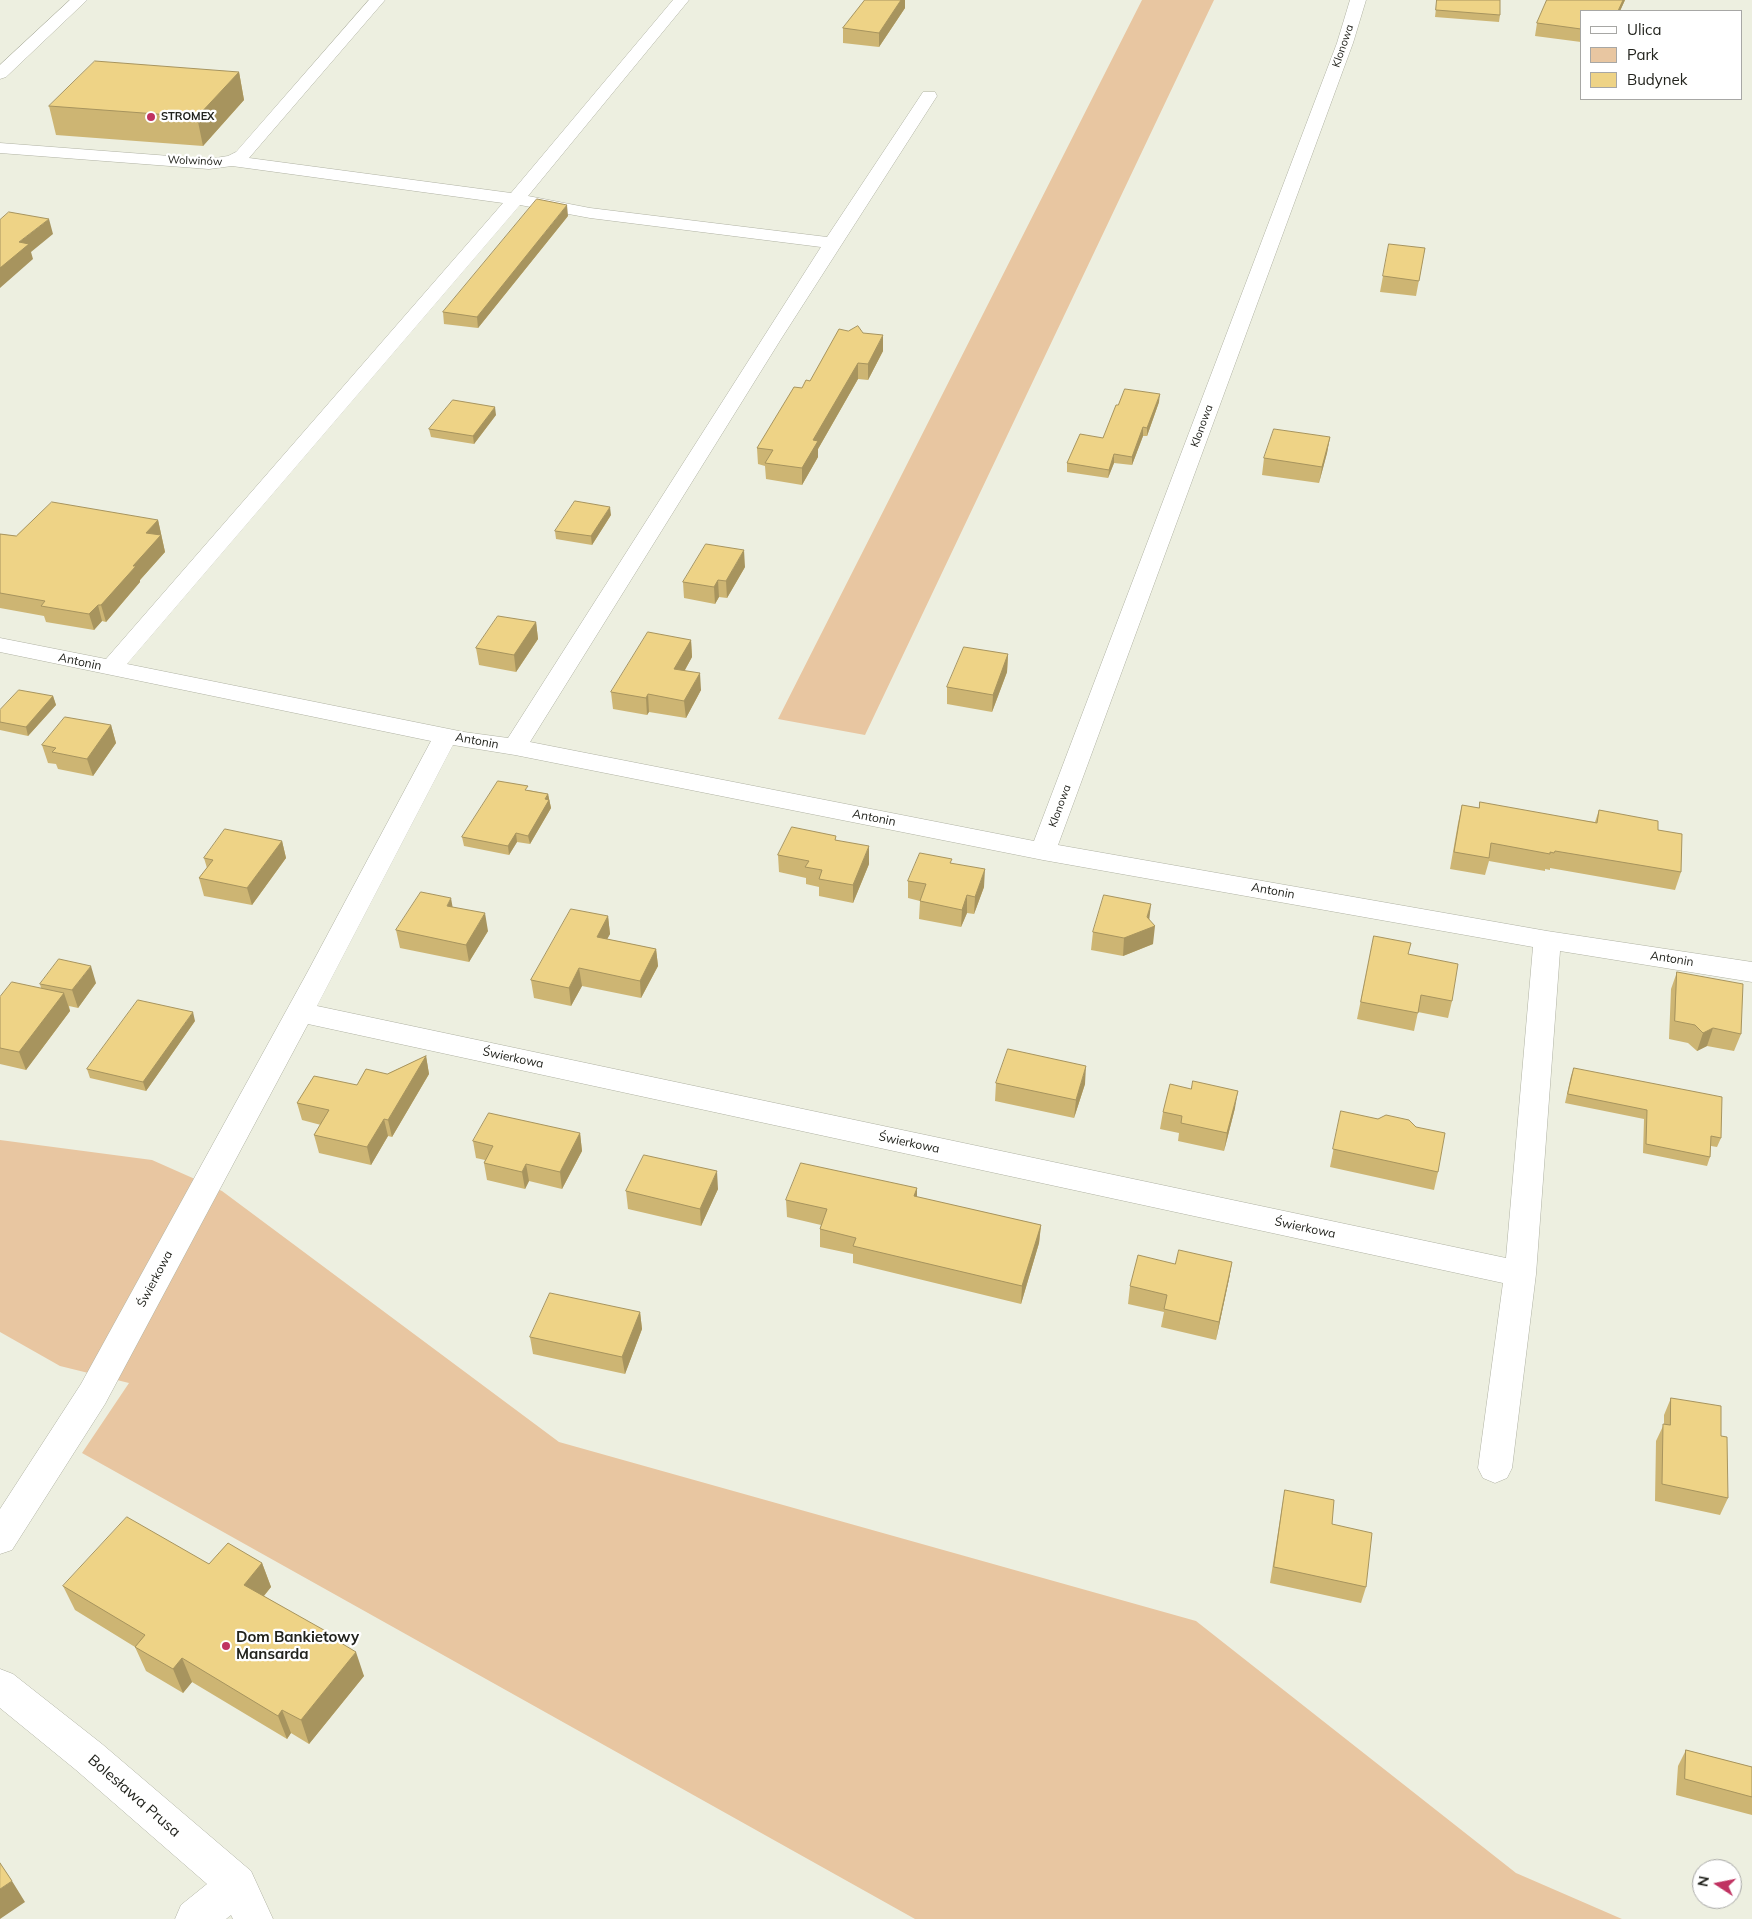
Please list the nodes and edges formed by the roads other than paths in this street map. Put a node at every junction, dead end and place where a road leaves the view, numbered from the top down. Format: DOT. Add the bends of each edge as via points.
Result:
graph roads {
  1 [pos="79,0"];
  2 [pos="377,0"];
  3 [pos="681,0"];
  4 [pos="1358,0"];
  5 [pos="0,74"];
  6 [pos="929,96"];
  7 [pos="0,148"];
  8 [pos="232,162"];
  9 [pos="516,199"];
  10 [pos="832,243"];
  11 [pos="0,645"];
  12 [pos="111,668"];
  13 [pos="446,735"];
  14 [pos="515,747"];
  15 [pos="1043,851"];
  16 [pos="1547,940"];
  17 [pos="1752,972"];
  18 [pos="299,1012"];
  19 [pos="1520,1274"];
  20 [pos="1495,1468"];
  21 [pos="0,1539"];
  22 [pos="0,1686"];
  23 [pos="237,1885"];
  24 [pos="195,1919"];
  25 [pos="253,1919"];
  1 -- 5 [label="street"];
  2 -- 8 [label="street, Wolwinów" via="242,156"];
  3 -- 9 [label="street"];
  4 -- 15 [label="street, Klonowa"];
  6 -- 10 [label="street"];
  7 -- 8 [label="street, Wolwinów" via="209,164"];
  8 -- 9 [label="street"];
  9 -- 10 [label="street" via="590,213"];
  9 -- 12 [label="street"];
  10 -- 14 [label="street"];
  11 -- 12 [label="street, Antonin"];
  12 -- 13 [label="street, Antonin"];
  13 -- 14 [label="street, Antonin"];
  13 -- 18 [label="street, Świerkowa"];
  14 -- 15 [label="street, Antonin"];
  15 -- 16 [label="street, Antonin"];
  16 -- 17 [label="street, Antonin"];
  16 -- 19 [label="street"];
  18 -- 19 [label="street, Świerkowa"];
  18 -- 21 [label="street, Świerkowa" via="93,1394"];
  19 -- 20 [label="street"];
  22 -- 23 [label="street, Bolesława Prusa" via="89,1757"];
  23 -- 24 [label="street"];
  23 -- 25 [label="street, Bolesława Prusa"];
}
